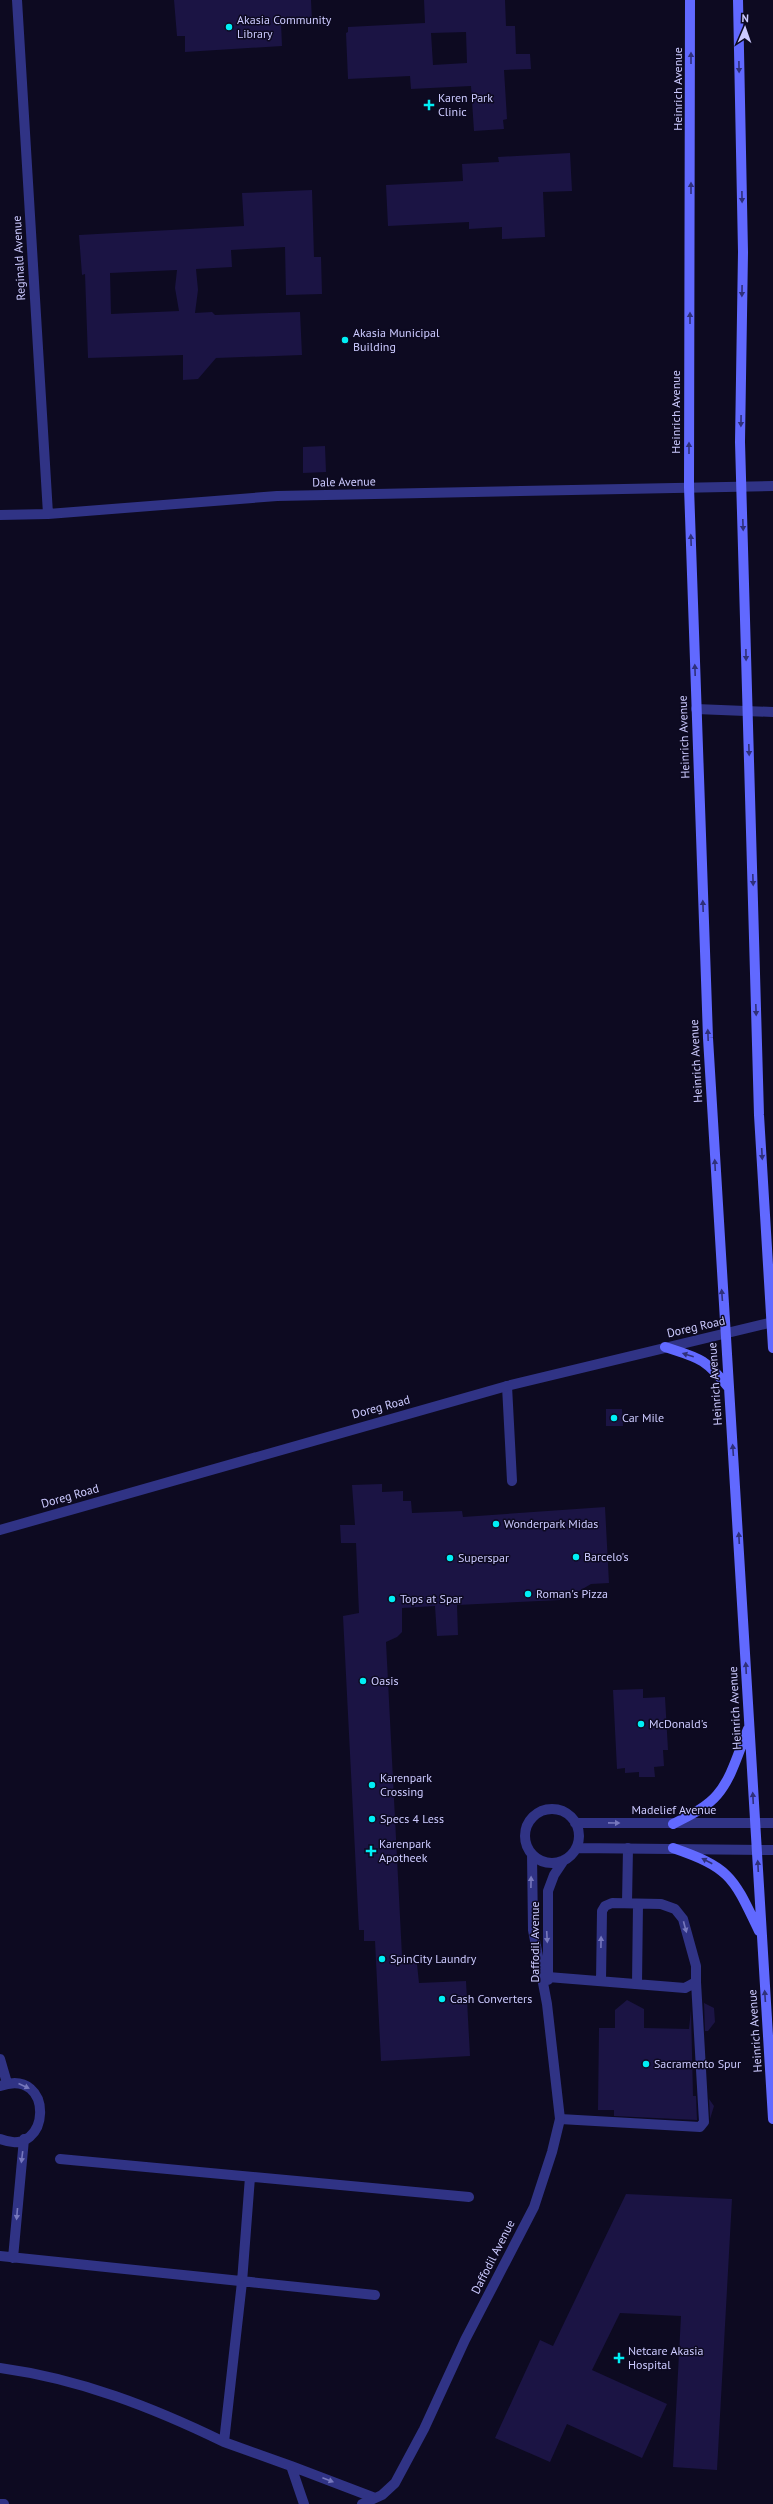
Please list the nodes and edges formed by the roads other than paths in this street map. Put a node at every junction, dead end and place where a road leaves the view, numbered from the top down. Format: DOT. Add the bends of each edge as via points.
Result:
graph roads {
  1 [pos="17,0"];
  2 [pos="690,0"];
  3 [pos="738,0"];
  4 [pos="742,486"];
  5 [pos="773,486"];
  6 [pos="689,487"];
  7 [pos="48,514"];
  8 [pos="0,515"];
  9 [pos="696,709"];
  10 [pos="748,711"];
  11 [pos="773,712"];
  12 [pos="772,1322"];
  13 [pos="725,1334"];
  14 [pos="665,1347"];
  15 [pos="773,1348"];
  16 [pos="507,1386"];
  17 [pos="728,1387"];
  18 [pos="512,1481"];
  19 [pos="0,1530"];
  20 [pos="749,1725"];
  21 [pos="575,1822"];
  22 [pos="755,1823"];
  23 [pos="773,1823"];
  24 [pos="673,1824"];
  25 [pos="576,1848"];
  26 [pos="628,1848"];
  27 [pos="673,1848"];
  28 [pos="773,1850"];
  29 [pos="757,1851"];
  30 [pos="532,1854"];
  31 [pos="564,1860"];
  32 [pos="627,1903"];
  33 [pos="638,1904"];
  34 [pos="762,1936"];
  35 [pos="548,1977"];
  36 [pos="601,1981"];
  37 [pos="696,1982"];
  38 [pos="637,1984"];
  39 [pos="547,2004"];
  40 [pos="0,2059"];
  41 [pos="4,2085"];
  42 [pos="560,2119"];
  43 [pos="773,2119"];
  44 [pos="0,2139"];
  45 [pos="24,2139"];
  46 [pos="60,2159"];
  47 [pos="250,2176"];
  48 [pos="469,2197"];
  49 [pos="0,2256"];
  50 [pos="13,2258"];
  51 [pos="242,2282"];
  52 [pos="375,2295"];
  53 [pos="0,2368"];
  54 [pos="224,2442"];
  55 [pos="292,2466"];
  56 [pos="375,2498"];
  57 [pos="0,2504"];
  58 [pos="4,2504"];
  59 [pos="304,2504"];
  60 [pos="362,2504"];
  1 -- 7 [label="street, Reginald Avenue"];
  6 -- 2 [label="street, Heinrich Avenue, one-way"];
  3 -- 4 [label="street, one-way" via="743,252"];
  4 -- 5 [label="street, Dale Avenue"];
  4 -- 6 [label="street, Dale Avenue"];
  4 -- 10 [label="street, one-way"];
  6 -- 7 [label="street, Dale Avenue" via="277,496"];
  9 -- 6 [label="street, Heinrich Avenue, one-way"];
  7 -- 8 [label="street, Dale Avenue"];
  9 -- 10 [label="street"];
  13 -- 9 [label="street, Heinrich Avenue, one-way" via="708,1038"];
  10 -- 11 [label="street"];
  10 -- 12 [label="street, one-way" via="759,1115"];
  12 -- 13 [label="street, Doreg Road"];
  12 -- 15 [label="street"];
  13 -- 14 [label="street, Doreg Road"];
  13 -- 17 [label="street, Heinrich Avenue"];
  14 -- 16 [label="street, Doreg Road"];
  17 -- 14 [label="street, one-way" via="711,1366 698,1358"];
  16 -- 18 [label="street"];
  16 -- 19 [label="street, Doreg Road"];
  20 -- 17 [label="street, Heinrich Avenue, one-way"];
  22 -- 20 [label="street, Heinrich Avenue, one-way"];
  20 -- 24 [label="street" via="716,1796 700,1810"];
  21 -- 24 [label="street, Madelief Avenue, one-way"];
  21 -- 25 [label="street" via="578,1831"];
  21 -- 30 [label="street, Daffodil Avenue" via="562,1811 544,1810 536,1814 525,1829 527,1847"];
  22 -- 23 [label="street, Madelief Avenue"];
  22 -- 24 [label="street, Madelief Avenue"];
  22 -- 29 [label="street, Heinrich Avenue"];
  25 -- 26 [label="street"];
  25 -- 31 [label="street, Daffodil Avenue"];
  26 -- 27 [label="street"];
  26 -- 32 [label="street"];
  27 -- 29 [label="street"];
  34 -- 27 [label="street, one-way" via="738,1887 724,1871 705,1859"];
  28 -- 29 [label="street"];
  34 -- 29 [label="street, Heinrich Avenue, one-way"];
  30 -- 31 [label="street" via="547,1863"];
  39 -- 30 [label="street, Daffodil Avenue, one-way" via="533,1930"];
  31 -- 35 [label="street, Daffodil Avenue, one-way" via="554,1875 548,1891"];
  32 -- 33 [label="street"];
  36 -- 32 [label="street, one-way" via="602,1910 612,1903"];
  33 -- 37 [label="street, one-way" via="661,1904 675,1909 683,1919 696,1966"];
  33 -- 38 [label="street"];
  43 -- 34 [label="street, Heinrich Avenue, one-way"];
  35 -- 36 [label="street"];
  35 -- 39 [label="street, Daffodil Avenue"];
  36 -- 38 [label="street"];
  37 -- 38 [label="street" via="685,1988"];
  37 -- 42 [label="street" via="704,2122 700,2127"];
  39 -- 42 [label="street, Daffodil Avenue"];
  40 -- 41 [label="street"];
  41 -- 45 [label="street, one-way" via="14,2083 28,2087 40,2104 39,2124 30,2136"];
  42 -- 56 [label="street, Daffodil Avenue" via="534,2207 395,2483"];
  44 -- 45 [label="street" via="15,2142"];
  45 -- 50 [label="street, one-way"];
  46 -- 47 [label="street"];
  47 -- 48 [label="street"];
  47 -- 51 [label="street"];
  49 -- 50 [label="street"];
  50 -- 51 [label="street"];
  51 -- 52 [label="street"];
  51 -- 54 [label="street"];
  53 -- 54 [label="street" via="94,2388 173,2417"];
  54 -- 55 [label="street"];
  55 -- 56 [label="street, one-way"];
  55 -- 59 [label="street"];
  56 -- 60 [label="street, Daffodil Avenue"];
  57 -- 58 [label="street"];
}
